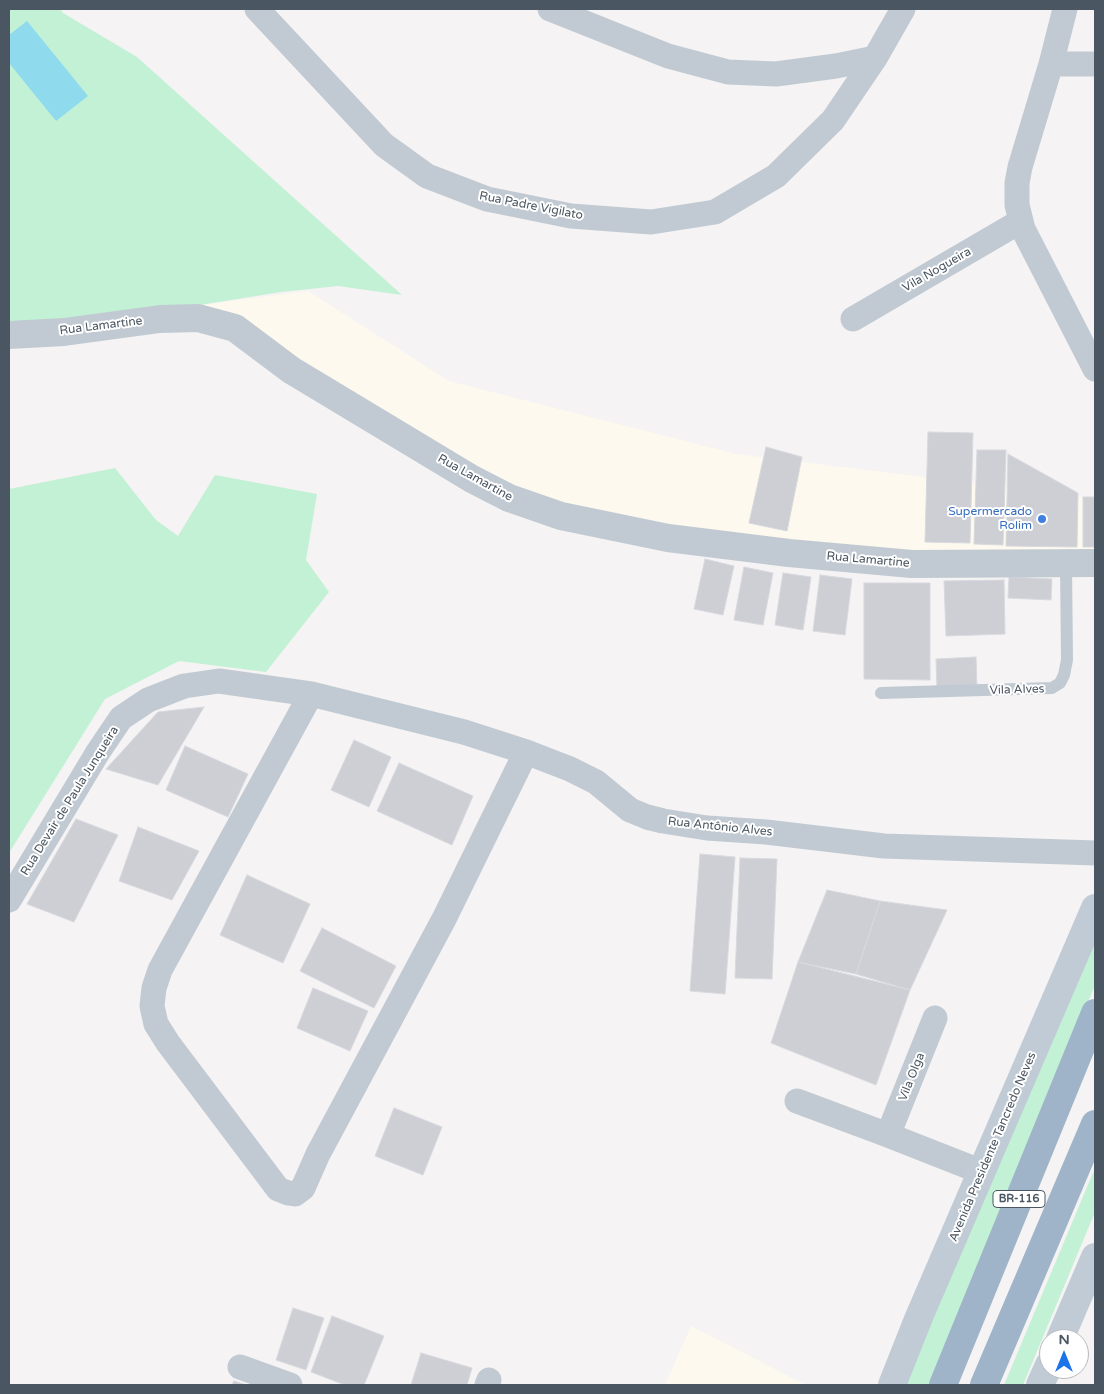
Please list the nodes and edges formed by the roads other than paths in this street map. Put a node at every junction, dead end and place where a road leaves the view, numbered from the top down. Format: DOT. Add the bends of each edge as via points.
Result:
graph roads {
  1 [pos="257,9"];
  2 [pos="550,9"];
  3 [pos="903,9"];
  4 [pos="1064,9"];
  5 [pos="875,58"];
  6 [pos="1051,64"];
  7 [pos="1095,64"];
  8 [pos="1021,221"];
  9 [pos="853,319"];
  10 [pos="9,335"];
  11 [pos="1095,369"];
  12 [pos="1095,562"];
  13 [pos="1066,563"];
  14 [pos="881,692"];
  15 [pos="311,694"];
  16 [pos="526,752"];
  17 [pos="1095,854"];
  18 [pos="9,900"];
  19 [pos="1095,908"];
  20 [pos="1095,1013"];
  21 [pos="936,1018"];
  22 [pos="797,1101"];
  23 [pos="1095,1124"];
  24 [pos="888,1135"];
  25 [pos="982,1172"];
  26 [pos="1092,1274"];
  27 [pos="1065,1329"];
  28 [pos="240,1367"];
  29 [pos="290,1385"];
  30 [pos="892,1385"];
  31 [pos="943,1385"];
  32 [pos="984,1385"];
  1 -- 5 [label="street, Rua Padre Vigilato" via="384,145 427,176 487,199 571,216 650,222 715,212 776,176 833,120"];
  2 -- 5 [label="street" via="668,56 728,72 776,74"];
  3 -- 5 [label="street, Rua Padre Vigilato"];
  4 -- 6 [label="street"];
  6 -- 7 [label="street"];
  6 -- 8 [label="street" via="1017,182"];
  8 -- 9 [label="street, Vila Nogueira"];
  8 -- 11 [label="street"];
  10 -- 13 [label="street, Rua Lamartine" via="64,332 160,318 198,318 235,328 291,370 472,479 509,498 561,516 668,538 790,553 912,564"];
  12 -- 13 [label="street, Rua Lamartine"];
  13 -- 14 [label="lane, Vila Alves" via="1066,660 1060,683 1052,688"];
  15 -- 16 [label="street, Rua Antônio Alves" via="464,732"];
  15 -- 16 [label="street" via="160,970 152,1006 156,1024 168,1043 278,1189 288,1193 294,1194 303,1188 444,918"];
  15 -- 18 [label="street, Rua Devair de Paula Junqueira" via="219,681 184,686 148,700 121,718"];
  16 -- 17 [label="street, Rua Antônio Alves" via="596,782 630,810 664,822 884,846"];
  19 -- 25 [label="main road, Avenida Presidente Tancredo Neves"];
  20 -- 31 [label="highway, BR-116"];
  21 -- 24 [label="street, Vila Olga"];
  22 -- 24 [label="street"];
  23 -- 32 [label="highway, BR-116"];
  24 -- 25 [label="street"];
  25 -- 30 [label="main road, Avenida Presidente Tancredo Neves"];
  26 -- 27 [label="main road"];
  28 -- 29 [label="street"];
}
